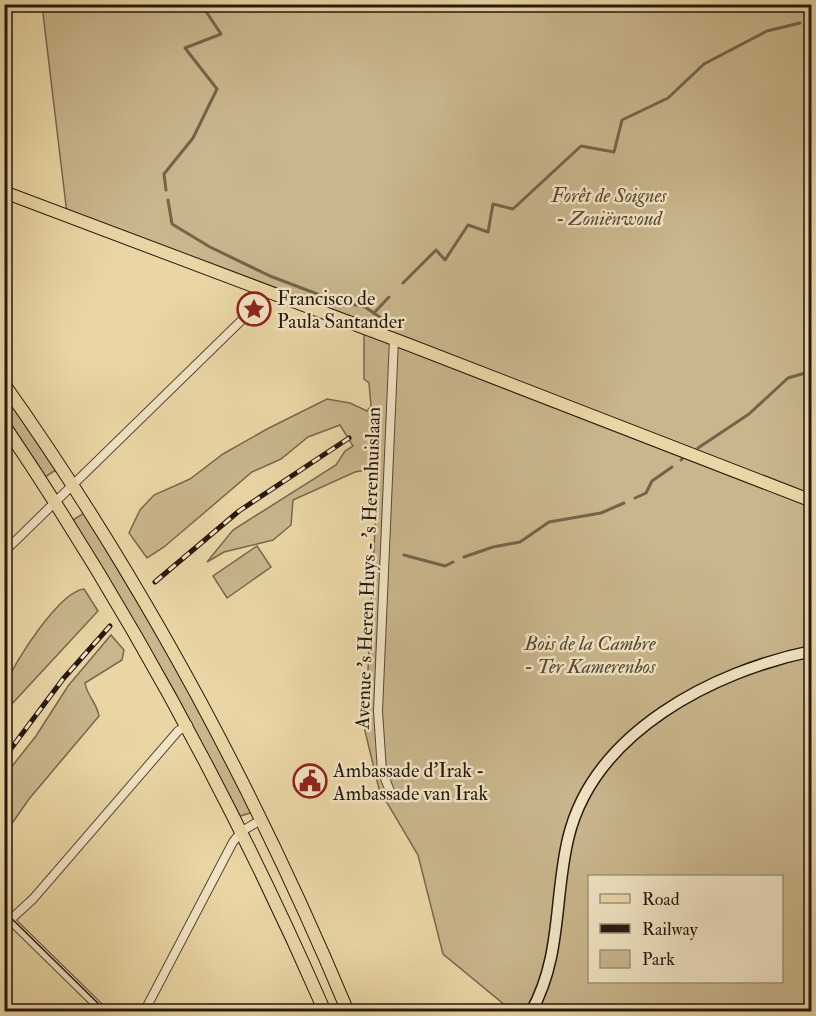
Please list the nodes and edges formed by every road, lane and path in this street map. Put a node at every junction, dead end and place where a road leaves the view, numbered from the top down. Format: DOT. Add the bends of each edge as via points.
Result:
graph roads {
  1 [pos="4,192"];
  2 [pos="247,315"];
  3 [pos="393,339"];
  4 [pos="4,384"];
  5 [pos="4,425"];
  6 [pos="71,485"];
  7 [pos="55,501"];
  8 [pos="812,501"];
  9 [pos="4,552"];
  10 [pos="812,651"];
  11 [pos="188,725"];
  12 [pos="392,796"];
  13 [pos="261,820"];
  14 [pos="242,831"];
  15 [pos="8,917"];
  16 [pos="104,1011"];
  17 [pos="144,1011"];
  18 [pos="325,1011"];
  19 [pos="348,1011"];
  20 [pos="531,1011"];
  1 -- 3 [label="main road"];
  2 -- 6 [label="street"];
  3 -- 8 [label="main road"];
  3 -- 12 [label="street, Avenue 's Heren Huys - 's Herenhuislaan" via="378,711 382,771"];
  4 -- 6 [label="main road"];
  5 -- 7 [label="main road"];
  6 -- 7 [label="street"];
  6 -- 13 [label="main road" via="177,660"];
  7 -- 9 [label="street"];
  7 -- 11 [label="main road" via="134,628"];
  10 -- 20 [label="street" via="776,658 725,676 656,716 625,745 586,795 572,826 548,975"];
  11 -- 14 [label="main road"];
  11 -- 15 [label="street" via="33,899"];
  13 -- 14 [label="street"];
  13 -- 19 [label="main road"];
  14 -- 17 [label="street"];
  14 -- 18 [label="main road"];
  15 -- 16 [label="street"];
}
